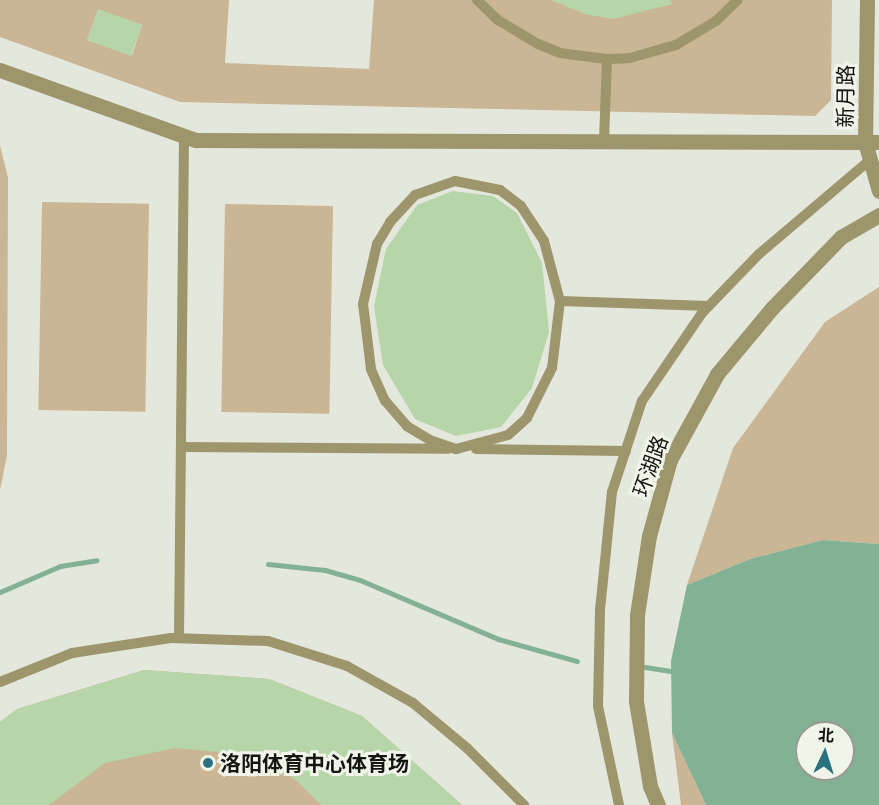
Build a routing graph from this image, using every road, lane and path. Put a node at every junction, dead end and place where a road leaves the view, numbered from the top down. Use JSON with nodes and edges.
{"nodes":[{"id":1,"x":477,"y":0,"type":"edge"},
{"id":2,"x":738,"y":0,"type":"edge"},
{"id":3,"x":867,"y":0,"type":"edge"},
{"id":4,"x":607,"y":59,"type":"junction"},
{"id":5,"x":0,"y":70,"type":"edge"},
{"id":6,"x":184,"y":136,"type":"junction"},
{"id":7,"x":604,"y":141,"type":"junction"},
{"id":8,"x":872,"y":142,"type":"edge"},
{"id":9,"x":870,"y":160,"type":"junction"},
{"id":10,"x":879,"y":191,"type":"edge"},
{"id":11,"x":879,"y":215,"type":"edge"},
{"id":12,"x":560,"y":301,"type":"junction"},
{"id":13,"x":709,"y":306,"type":"junction"},
{"id":14,"x":181,"y":447,"type":"junction"},
{"id":15,"x":456,"y":449,"type":"junction"},
{"id":16,"x":626,"y":451,"type":"junction"},
{"id":17,"x":179,"y":638,"type":"junction"},
{"id":18,"x":0,"y":682,"type":"edge"},
{"id":19,"x":524,"y":805,"type":"edge"},
{"id":20,"x":619,"y":805,"type":"edge"},
{"id":21,"x":658,"y":805,"type":"edge"}],
"edges":[{"from":1,"to":4,"type":"lane"},
{"from":2,"to":4,"type":"lane"},
{"from":3,"to":8,"type":"street","name":"新月路"},
{"from":4,"to":7,"type":"lane"},
{"from":5,"to":6,"type":"street"},
{"from":6,"to":7,"type":"street"},
{"from":6,"to":14,"type":"lane"},
{"from":7,"to":8,"type":"street"},
{"from":8,"to":9,"type":"street","name":"新月路"},
{"from":9,"to":10,"type":"street","name":"新月路"},
{"from":9,"to":13,"type":"lane"},
{"from":11,"to":21,"type":"street","name":"环湖路"},
{"from":12,"to":13,"type":"lane"},
{"from":12,"to":15,"type":"lane"},
{"from":12,"to":15,"type":"lane"},
{"from":13,"to":16,"type":"lane"},
{"from":14,"to":15,"type":"lane"},
{"from":14,"to":17,"type":"lane"},
{"from":15,"to":16,"type":"lane"},
{"from":16,"to":20,"type":"lane"},
{"from":17,"to":18,"type":"lane"},
{"from":17,"to":19,"type":"lane"}]}
